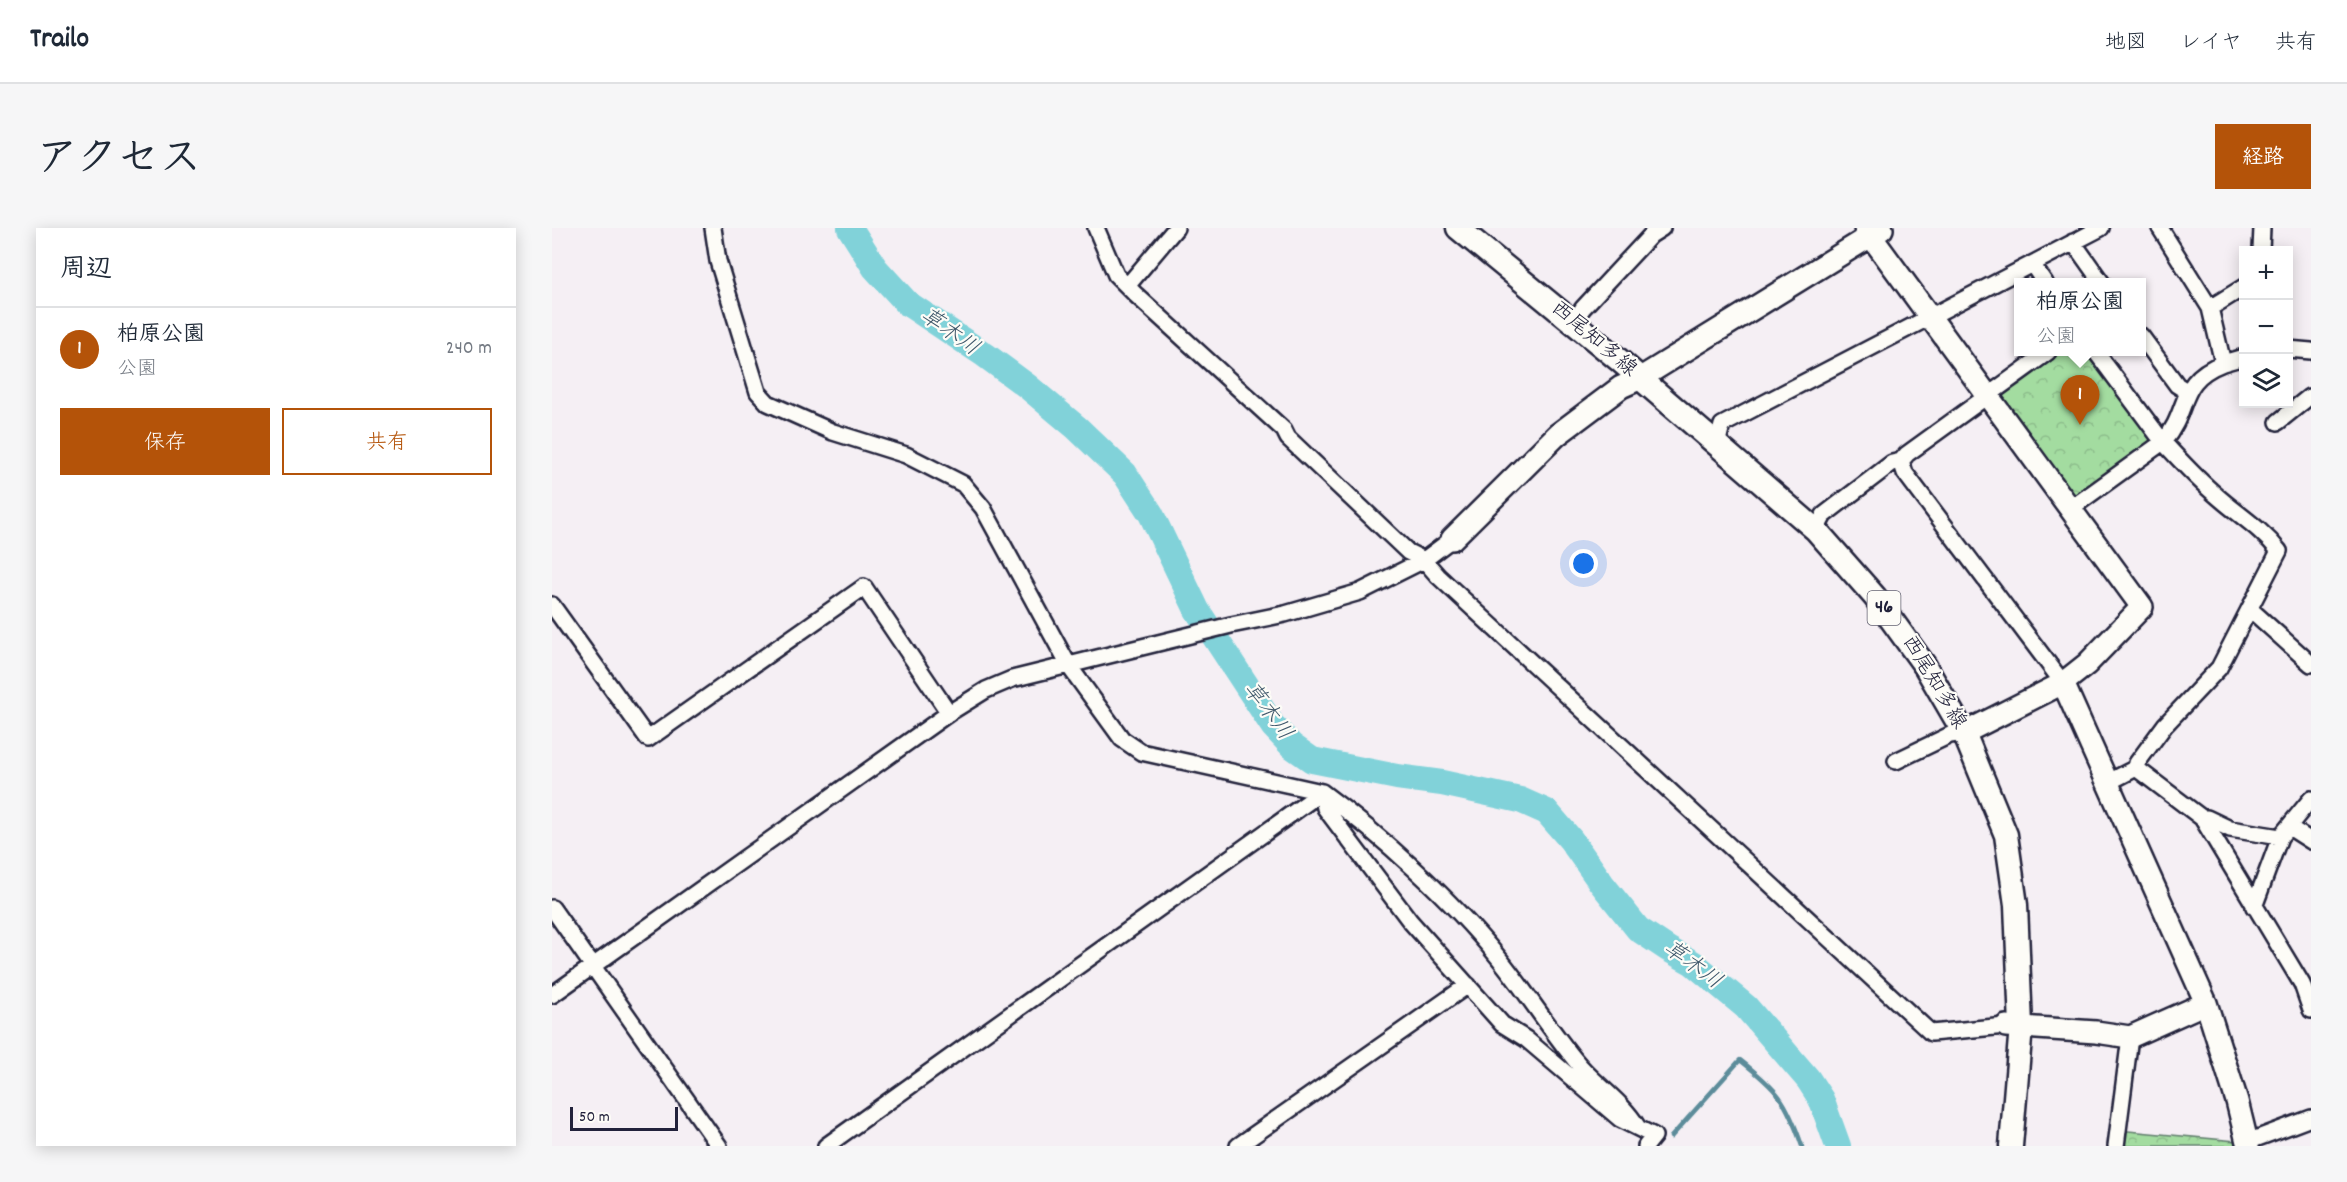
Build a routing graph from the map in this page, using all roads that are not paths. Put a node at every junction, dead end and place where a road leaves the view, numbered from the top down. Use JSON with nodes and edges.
{"nodes":[{"id":1,"x":714,"y":228,"type":"edge"},
{"id":2,"x":1096,"y":228,"type":"edge"},
{"id":3,"x":1176,"y":228,"type":"edge"},
{"id":4,"x":1458,"y":228,"type":"edge"},
{"id":5,"x":2101,"y":228,"type":"edge"},
{"id":6,"x":2160,"y":228,"type":"edge"},
{"id":7,"x":2262,"y":228,"type":"edge"},
{"id":8,"x":1652,"y":230,"type":"edge"},
{"id":9,"x":1873,"y":230,"type":"edge"},
{"id":10,"x":2073,"y":242,"type":"junction"},
{"id":11,"x":2261,"y":246,"type":"edge"},
{"id":12,"x":2032,"y":264,"type":"junction"},
{"id":13,"x":2042,"y":278,"type":"edge"},
{"id":14,"x":2099,"y":278,"type":"edge"},
{"id":15,"x":1128,"y":285,"type":"junction"},
{"id":16,"x":2239,"y":290,"type":"edge"},
{"id":17,"x":2210,"y":308,"type":"junction"},
{"id":18,"x":1931,"y":316,"type":"junction"},
{"id":19,"x":1574,"y":322,"type":"junction"},
{"id":20,"x":2146,"y":342,"type":"edge"},
{"id":21,"x":2293,"y":349,"type":"edge"},
{"id":22,"x":2311,"y":351,"type":"edge"},
{"id":23,"x":2041,"y":356,"type":"edge"},
{"id":24,"x":2100,"y":356,"type":"edge"},
{"id":25,"x":2239,"y":358,"type":"edge"},
{"id":26,"x":2223,"y":363,"type":"junction"},
{"id":27,"x":1640,"y":380,"type":"junction"},
{"id":28,"x":2188,"y":392,"type":"junction"},
{"id":29,"x":1987,"y":396,"type":"junction"},
{"id":30,"x":2309,"y":397,"type":"dead end"},
{"id":31,"x":2293,"y":405,"type":"edge"},
{"id":32,"x":2289,"y":408,"type":"edge"},
{"id":33,"x":2278,"y":422,"type":"dead end"},
{"id":34,"x":2163,"y":442,"type":"junction"},
{"id":35,"x":1717,"y":445,"type":"junction"},
{"id":36,"x":1901,"y":461,"type":"junction"},
{"id":37,"x":2070,"y":509,"type":"junction"},
{"id":38,"x":1816,"y":530,"type":"junction"},
{"id":39,"x":1452,"y":539,"type":"joint"},
{"id":40,"x":1424,"y":560,"type":"junction"},
{"id":41,"x":552,"y":605,"type":"edge"},
{"id":42,"x":2250,"y":609,"type":"junction"},
{"id":43,"x":2311,"y":664,"type":"edge"},
{"id":44,"x":1069,"y":666,"type":"junction"},
{"id":45,"x":2063,"y":683,"type":"junction"},
{"id":46,"x":949,"y":713,"type":"junction"},
{"id":47,"x":1964,"y":733,"type":"junction"},
{"id":48,"x":1896,"y":761,"type":"dead end"},
{"id":49,"x":2136,"y":768,"type":"junction"},
{"id":50,"x":2107,"y":783,"type":"junction"},
{"id":51,"x":1322,"y":792,"type":"junction"},
{"id":52,"x":2311,"y":799,"type":"edge"},
{"id":53,"x":2202,"y":818,"type":"junction"},
{"id":54,"x":2285,"y":832,"type":"junction"},
{"id":55,"x":2311,"y":841,"type":"edge"},
{"id":56,"x":2254,"y":907,"type":"junction"},
{"id":57,"x":552,"y":908,"type":"edge"},
{"id":58,"x":593,"y":966,"type":"junction"},
{"id":59,"x":1468,"y":985,"type":"junction"},
{"id":60,"x":552,"y":995,"type":"edge"},
{"id":61,"x":2206,"y":1003,"type":"junction"},
{"id":62,"x":2311,"y":1010,"type":"edge"},
{"id":63,"x":2014,"y":1026,"type":"junction"},
{"id":64,"x":2130,"y":1037,"type":"junction"},
{"id":65,"x":2311,"y":1118,"type":"edge"},
{"id":66,"x":1637,"y":1126,"type":"junction"},
{"id":67,"x":2248,"y":1144,"type":"edge"},
{"id":68,"x":719,"y":1146,"type":"edge"},
{"id":69,"x":826,"y":1146,"type":"edge"},
{"id":70,"x":1238,"y":1146,"type":"edge"},
{"id":71,"x":1646,"y":1146,"type":"edge"},
{"id":72,"x":2012,"y":1146,"type":"edge"},
{"id":73,"x":2116,"y":1146,"type":"edge"}],
"edges":[{"from":1,"to":44,"type":"street"},
{"from":2,"to":15,"type":"street"},
{"from":3,"to":15,"type":"street"},
{"from":4,"to":19,"type":"main road","name":"西尾知多線","number":"46"},
{"from":5,"to":10,"type":"street"},
{"from":6,"to":17,"type":"street"},
{"from":7,"to":11,"type":"street"},
{"from":8,"to":19,"type":"street"},
{"from":9,"to":18,"type":"street"},
{"from":9,"to":27,"type":"street"},
{"from":10,"to":12,"type":"street"},
{"from":10,"to":14,"type":"street"},
{"from":12,"to":13,"type":"street"},
{"from":12,"to":18,"type":"street"},
{"from":15,"to":40,"type":"street"},
{"from":16,"to":17,"type":"street"},
{"from":17,"to":26,"type":"street"},
{"from":18,"to":29,"type":"street"},
{"from":18,"to":35,"type":"street"},
{"from":19,"to":27,"type":"main road","name":"西尾知多線","number":"46"},
{"from":20,"to":28,"type":"street"},
{"from":21,"to":22,"type":"street"},
{"from":23,"to":29,"type":"street"},
{"from":24,"to":34,"type":"street"},
{"from":25,"to":26,"type":"street"},
{"from":26,"to":28,"type":"street"},
{"from":27,"to":35,"type":"main road","name":"西尾知多線","number":"46"},
{"from":27,"to":39,"type":"street"},
{"from":28,"to":34,"type":"street"},
{"from":29,"to":36,"type":"street"},
{"from":29,"to":37,"type":"street"},
{"from":30,"to":31,"type":"street"},
{"from":32,"to":33,"type":"street"},
{"from":34,"to":37,"type":"street"},
{"from":34,"to":42,"type":"street"},
{"from":35,"to":38,"type":"main road","name":"西尾知多線","number":"46"},
{"from":36,"to":38,"type":"street"},
{"from":36,"to":45,"type":"street"},
{"from":37,"to":45,"type":"street"},
{"from":38,"to":47,"type":"main road","name":"西尾知多線","number":"46"},
{"from":39,"to":40,"type":"street"},
{"from":40,"to":44,"type":"street"},
{"from":40,"to":63,"type":"street"},
{"from":41,"to":46,"type":"street"},
{"from":42,"to":43,"type":"street"},
{"from":42,"to":49,"type":"street"},
{"from":44,"to":46,"type":"street"},
{"from":44,"to":51,"type":"street"},
{"from":45,"to":47,"type":"street"},
{"from":45,"to":50,"type":"street"},
{"from":46,"to":58,"type":"street"},
{"from":47,"to":48,"type":"street"},
{"from":47,"to":63,"type":"main road","name":"西尾知多線","number":"46"},
{"from":49,"to":50,"type":"street"},
{"from":49,"to":53,"type":"street"},
{"from":50,"to":61,"type":"street"},
{"from":51,"to":59,"type":"street"},
{"from":51,"to":66,"type":"street"},
{"from":51,"to":69,"type":"street"},
{"from":52,"to":54,"type":"street"},
{"from":53,"to":54,"type":"street"},
{"from":53,"to":56,"type":"street"},
{"from":54,"to":55,"type":"street"},
{"from":54,"to":56,"type":"street"},
{"from":56,"to":62,"type":"street"},
{"from":57,"to":58,"type":"street"},
{"from":58,"to":60,"type":"street"},
{"from":58,"to":68,"type":"street"},
{"from":59,"to":66,"type":"street"},
{"from":59,"to":70,"type":"street"},
{"from":61,"to":64,"type":"street"},
{"from":61,"to":67,"type":"street"},
{"from":63,"to":64,"type":"street"},
{"from":63,"to":72,"type":"main road","name":"西尾知多線","number":"46"},
{"from":64,"to":73,"type":"street"},
{"from":65,"to":67,"type":"street"},
{"from":66,"to":71,"type":"street"}]}
